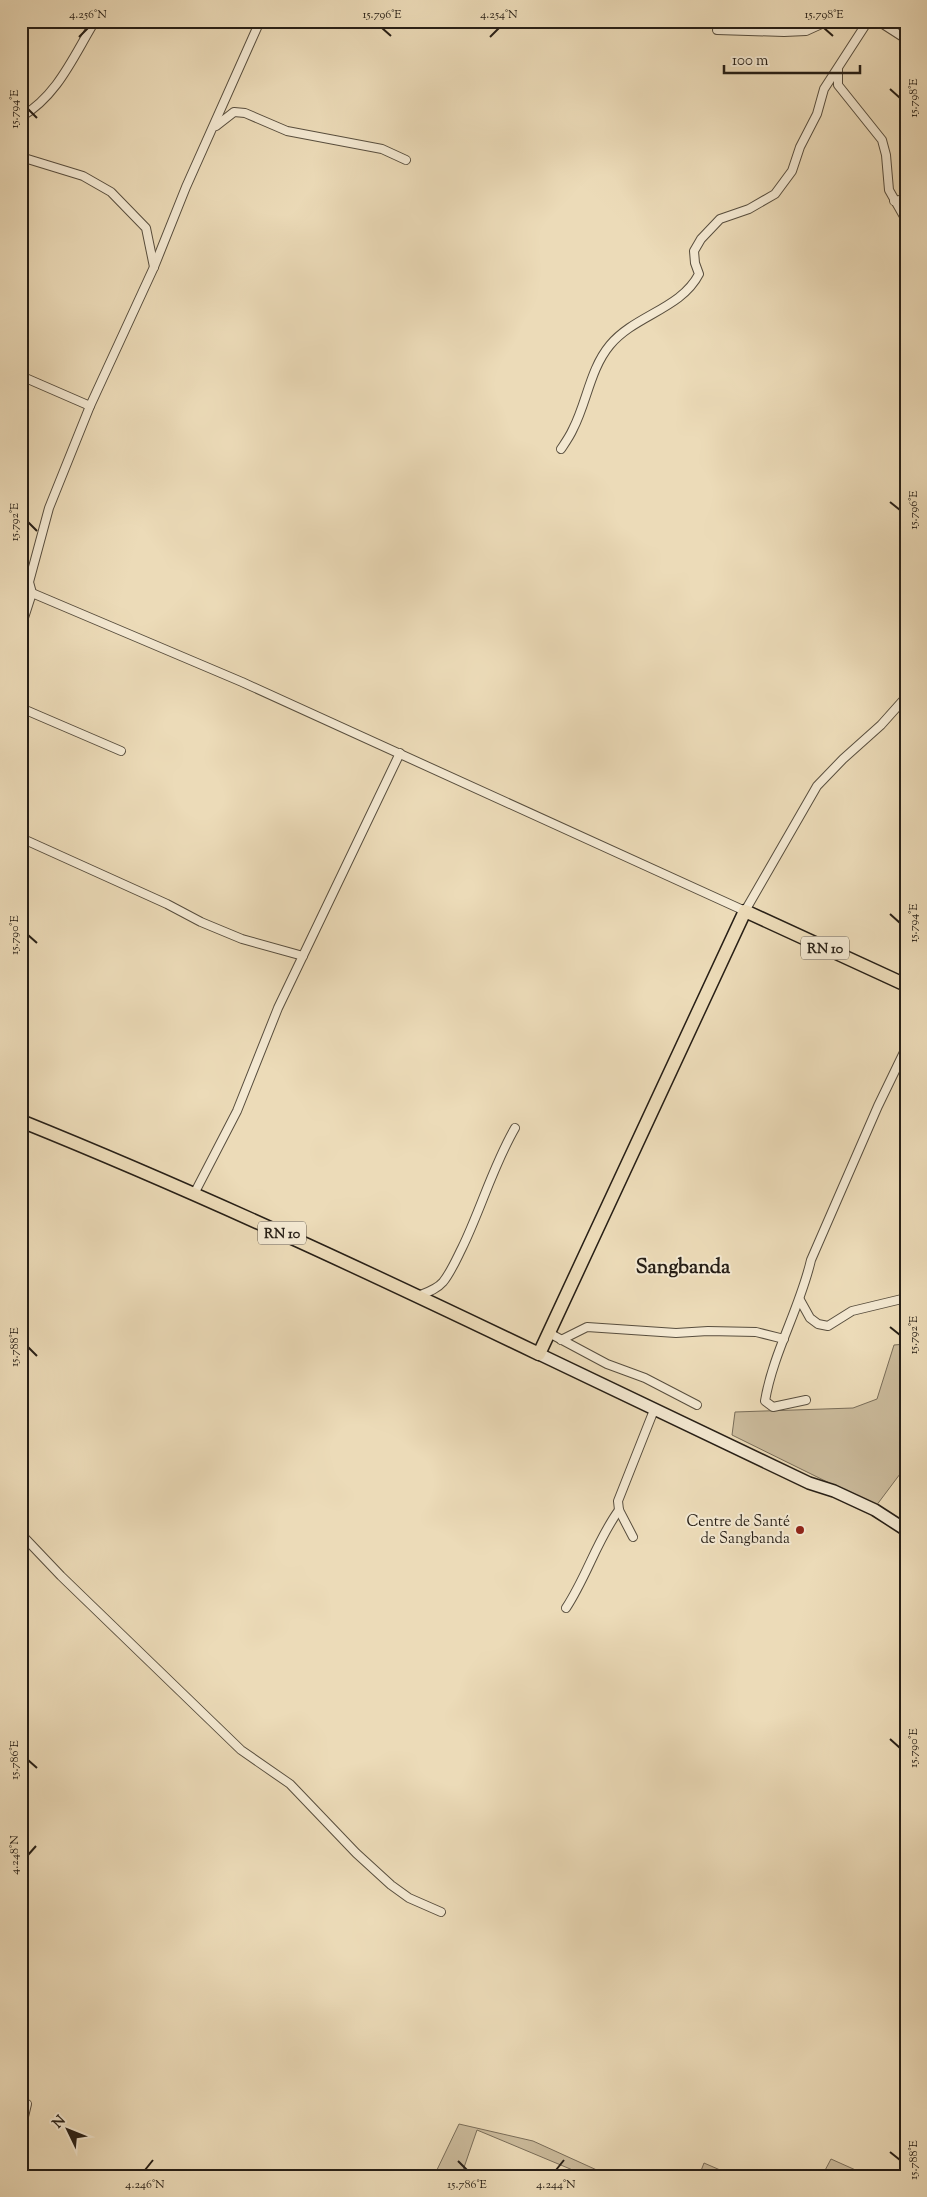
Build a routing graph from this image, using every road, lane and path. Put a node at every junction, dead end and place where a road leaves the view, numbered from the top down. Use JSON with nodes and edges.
{"nodes":[{"id":1,"x":94,"y":21,"type":"edge"},
{"id":2,"x":260,"y":21,"type":"edge"},
{"id":3,"x":828,"y":21,"type":"edge"},
{"id":4,"x":868,"y":21,"type":"edge"},
{"id":5,"x":878,"y":21,"type":"edge"},
{"id":6,"x":717,"y":30,"type":"dead end"},
{"id":7,"x":906,"y":39,"type":"edge"},
{"id":8,"x":838,"y":68,"type":"junction"},
{"id":9,"x":21,"y":118,"type":"edge"},
{"id":10,"x":215,"y":126,"type":"junction"},
{"id":11,"x":21,"y":157,"type":"edge"},
{"id":12,"x":406,"y":160,"type":"dead end"},
{"id":13,"x":906,"y":199,"type":"edge"},
{"id":14,"x":894,"y":202,"type":"junction"},
{"id":15,"x":906,"y":220,"type":"edge"},
{"id":16,"x":154,"y":267,"type":"junction"},
{"id":17,"x":21,"y":376,"type":"edge"},
{"id":18,"x":90,"y":406,"type":"junction"},
{"id":19,"x":561,"y":449,"type":"dead end"},
{"id":20,"x":21,"y":578,"type":"edge"},
{"id":21,"x":29,"y":582,"type":"junction"},
{"id":22,"x":32,"y":593,"type":"junction"},
{"id":23,"x":21,"y":627,"type":"edge"},
{"id":24,"x":906,"y":697,"type":"edge"},
{"id":25,"x":21,"y":708,"type":"edge"},
{"id":26,"x":121,"y":751,"type":"dead end"},
{"id":27,"x":400,"y":753,"type":"junction"},
{"id":28,"x":21,"y":838,"type":"edge"},
{"id":29,"x":745,"y":911,"type":"junction"},
{"id":30,"x":303,"y":956,"type":"junction"},
{"id":31,"x":906,"y":986,"type":"edge"},
{"id":32,"x":906,"y":1048,"type":"edge"},
{"id":33,"x":21,"y":1121,"type":"edge"},
{"id":34,"x":515,"y":1128,"type":"dead end"},
{"id":35,"x":194,"y":1194,"type":"junction"},
{"id":36,"x":420,"y":1296,"type":"junction"},
{"id":37,"x":906,"y":1298,"type":"edge"},
{"id":38,"x":800,"y":1300,"type":"junction"},
{"id":39,"x":549,"y":1333,"type":"junction"},
{"id":40,"x":784,"y":1339,"type":"junction"},
{"id":41,"x":561,"y":1340,"type":"junction"},
{"id":42,"x":539,"y":1354,"type":"junction"},
{"id":43,"x":806,"y":1400,"type":"dead end"},
{"id":44,"x":697,"y":1406,"type":"dead end"},
{"id":45,"x":654,"y":1410,"type":"junction"},
{"id":46,"x":618,"y":1510,"type":"junction"},
{"id":47,"x":906,"y":1530,"type":"edge"},
{"id":48,"x":21,"y":1534,"type":"edge"},
{"id":49,"x":633,"y":1537,"type":"dead end"},
{"id":50,"x":566,"y":1608,"type":"dead end"},
{"id":51,"x":441,"y":1912,"type":"dead end"},
{"id":52,"x":27,"y":2104,"type":"dead end"},
{"id":53,"x":21,"y":2129,"type":"edge"}],
"edges":[{"from":1,"to":9,"type":"street"},
{"from":2,"to":10,"type":"street"},
{"from":3,"to":6,"type":"street"},
{"from":4,"to":8,"type":"street"},
{"from":5,"to":7,"type":"street"},
{"from":8,"to":14,"type":"street"},
{"from":8,"to":19,"type":"street"},
{"from":10,"to":12,"type":"street"},
{"from":10,"to":16,"type":"street"},
{"from":11,"to":16,"type":"street"},
{"from":13,"to":14,"type":"street"},
{"from":14,"to":15,"type":"street"},
{"from":16,"to":18,"type":"street"},
{"from":17,"to":18,"type":"street"},
{"from":18,"to":21,"type":"street"},
{"from":20,"to":21,"type":"street"},
{"from":21,"to":22,"type":"street"},
{"from":22,"to":23,"type":"street"},
{"from":22,"to":27,"type":"street"},
{"from":24,"to":29,"type":"street"},
{"from":25,"to":26,"type":"street"},
{"from":27,"to":29,"type":"street"},
{"from":27,"to":30,"type":"street"},
{"from":28,"to":30,"type":"street"},
{"from":29,"to":31,"type":"main road","number":"RN 10"},
{"from":29,"to":39,"type":"main road"},
{"from":30,"to":35,"type":"street"},
{"from":32,"to":38,"type":"street"},
{"from":33,"to":35,"type":"main road","number":"RN 10"},
{"from":34,"to":36,"type":"street"},
{"from":35,"to":36,"type":"main road","number":"RN 10"},
{"from":36,"to":42,"type":"main road","number":"RN 10"},
{"from":37,"to":38,"type":"street"},
{"from":38,"to":40,"type":"street"},
{"from":39,"to":41,"type":"street"},
{"from":39,"to":42,"type":"main road"},
{"from":40,"to":41,"type":"street"},
{"from":40,"to":43,"type":"street"},
{"from":41,"to":44,"type":"street"},
{"from":42,"to":45,"type":"street"},
{"from":45,"to":46,"type":"street"},
{"from":45,"to":47,"type":"street"},
{"from":46,"to":49,"type":"street"},
{"from":46,"to":50,"type":"street"},
{"from":48,"to":51,"type":"street"},
{"from":52,"to":53,"type":"street"}]}
